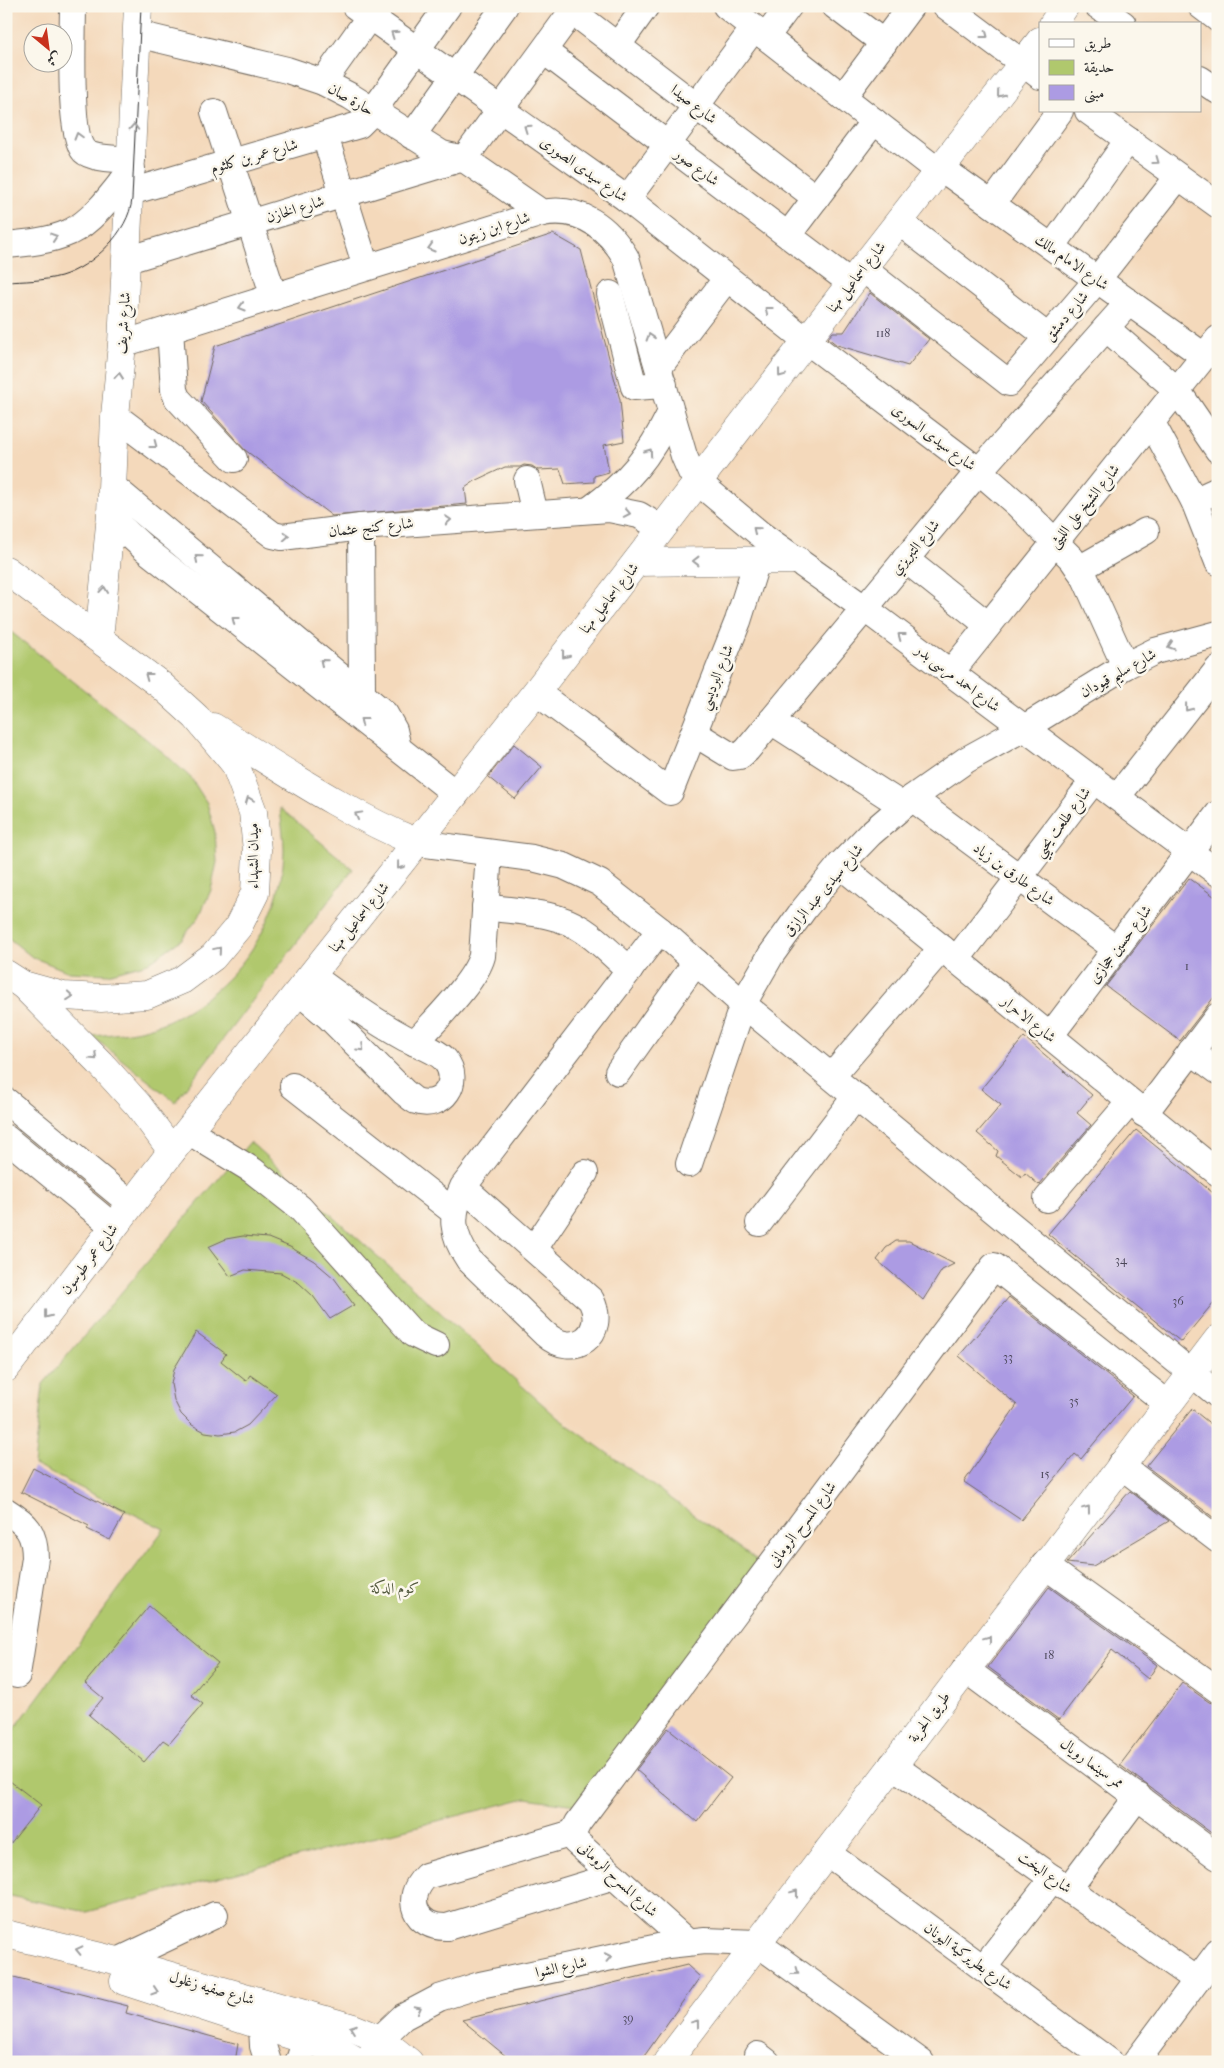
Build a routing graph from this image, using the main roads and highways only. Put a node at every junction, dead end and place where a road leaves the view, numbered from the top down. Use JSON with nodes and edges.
{"nodes":[{"id":1,"x":138,"y":6,"type":"edge"},
{"id":2,"x":1066,"y":6,"type":"edge"},
{"id":3,"x":1054,"y":22,"type":"edge"},
{"id":4,"x":1039,"y":45,"type":"edge"},
{"id":5,"x":1032,"y":70,"type":"edge"},
{"id":6,"x":797,"y":560,"type":"road end"},
{"id":7,"x":637,"y":562,"type":"junction"},
{"id":8,"x":6,"y":570,"type":"edge"},
{"id":9,"x":99,"y":639,"type":"junction"},
{"id":10,"x":196,"y":717,"type":"junction"},
{"id":11,"x":418,"y":843,"type":"junction"},
{"id":12,"x":14,"y":980,"type":"edge"},
{"id":13,"x":180,"y":1141,"type":"junction"},
{"id":14,"x":1218,"y":1339,"type":"edge"},
{"id":15,"x":6,"y":1368,"type":"edge"},
{"id":16,"x":6,"y":1934,"type":"edge"},
{"id":17,"x":6,"y":1953,"type":"edge"},
{"id":18,"x":119,"y":1970,"type":"junction"},
{"id":19,"x":301,"y":2038,"type":"edge"},
{"id":20,"x":373,"y":2050,"type":"edge"},
{"id":21,"x":359,"y":2062,"type":"edge"},
{"id":22,"x":409,"y":2062,"type":"edge"},
{"id":23,"x":667,"y":2062,"type":"edge"}],
"edges":[{"from":9,"to":1,"type":"main road","name":"شارع شريف","one_way":true},
{"from":2,"to":3,"type":"main road"},
{"from":4,"to":5,"type":"main road","name":"شارع اسماعيل مهنا"},
{"from":5,"to":7,"type":"main road","name":"شارع اسماعيل مهنا","one_way":true},
{"from":6,"to":7,"type":"main road","one_way":true},
{"from":7,"to":11,"type":"main road","name":"شارع اسماعيل مهنا","one_way":true},
{"from":8,"to":9,"type":"main road","name":"ميدان الشهداء"},
{"from":10,"to":9,"type":"main road","name":"ميدان الشهداء","one_way":true},
{"from":11,"to":10,"type":"main road","one_way":true},
{"from":12,"to":10,"type":"main road","name":"ميدان الشهداء","one_way":true},
{"from":11,"to":13,"type":"main road","name":"شارع اسماعيل مهنا","one_way":true},
{"from":12,"to":13,"type":"main road","one_way":true},
{"from":13,"to":15,"type":"main road","name":"شارع عمر طوسون","one_way":true},
{"from":23,"to":14,"type":"main road","name":"طريق الحرية","one_way":true},
{"from":18,"to":16,"type":"main road","name":"شارع صفيه زغلول","one_way":true},
{"from":17,"to":18,"type":"main road","name":"شارع صفيه زغلول"},
{"from":18,"to":19,"type":"main road","name":"شارع صفيه زغلول"},
{"from":18,"to":19,"type":"main road","name":"شارع صفيه زغلول","one_way":true},
{"from":20,"to":19,"type":"main road","name":"شارع صفيه زغلول","one_way":true},
{"from":19,"to":21,"type":"main road","name":"شارع صفيه زغلول"},
{"from":20,"to":22,"type":"main road","name":"شارع صفيه زغلول"}]}
